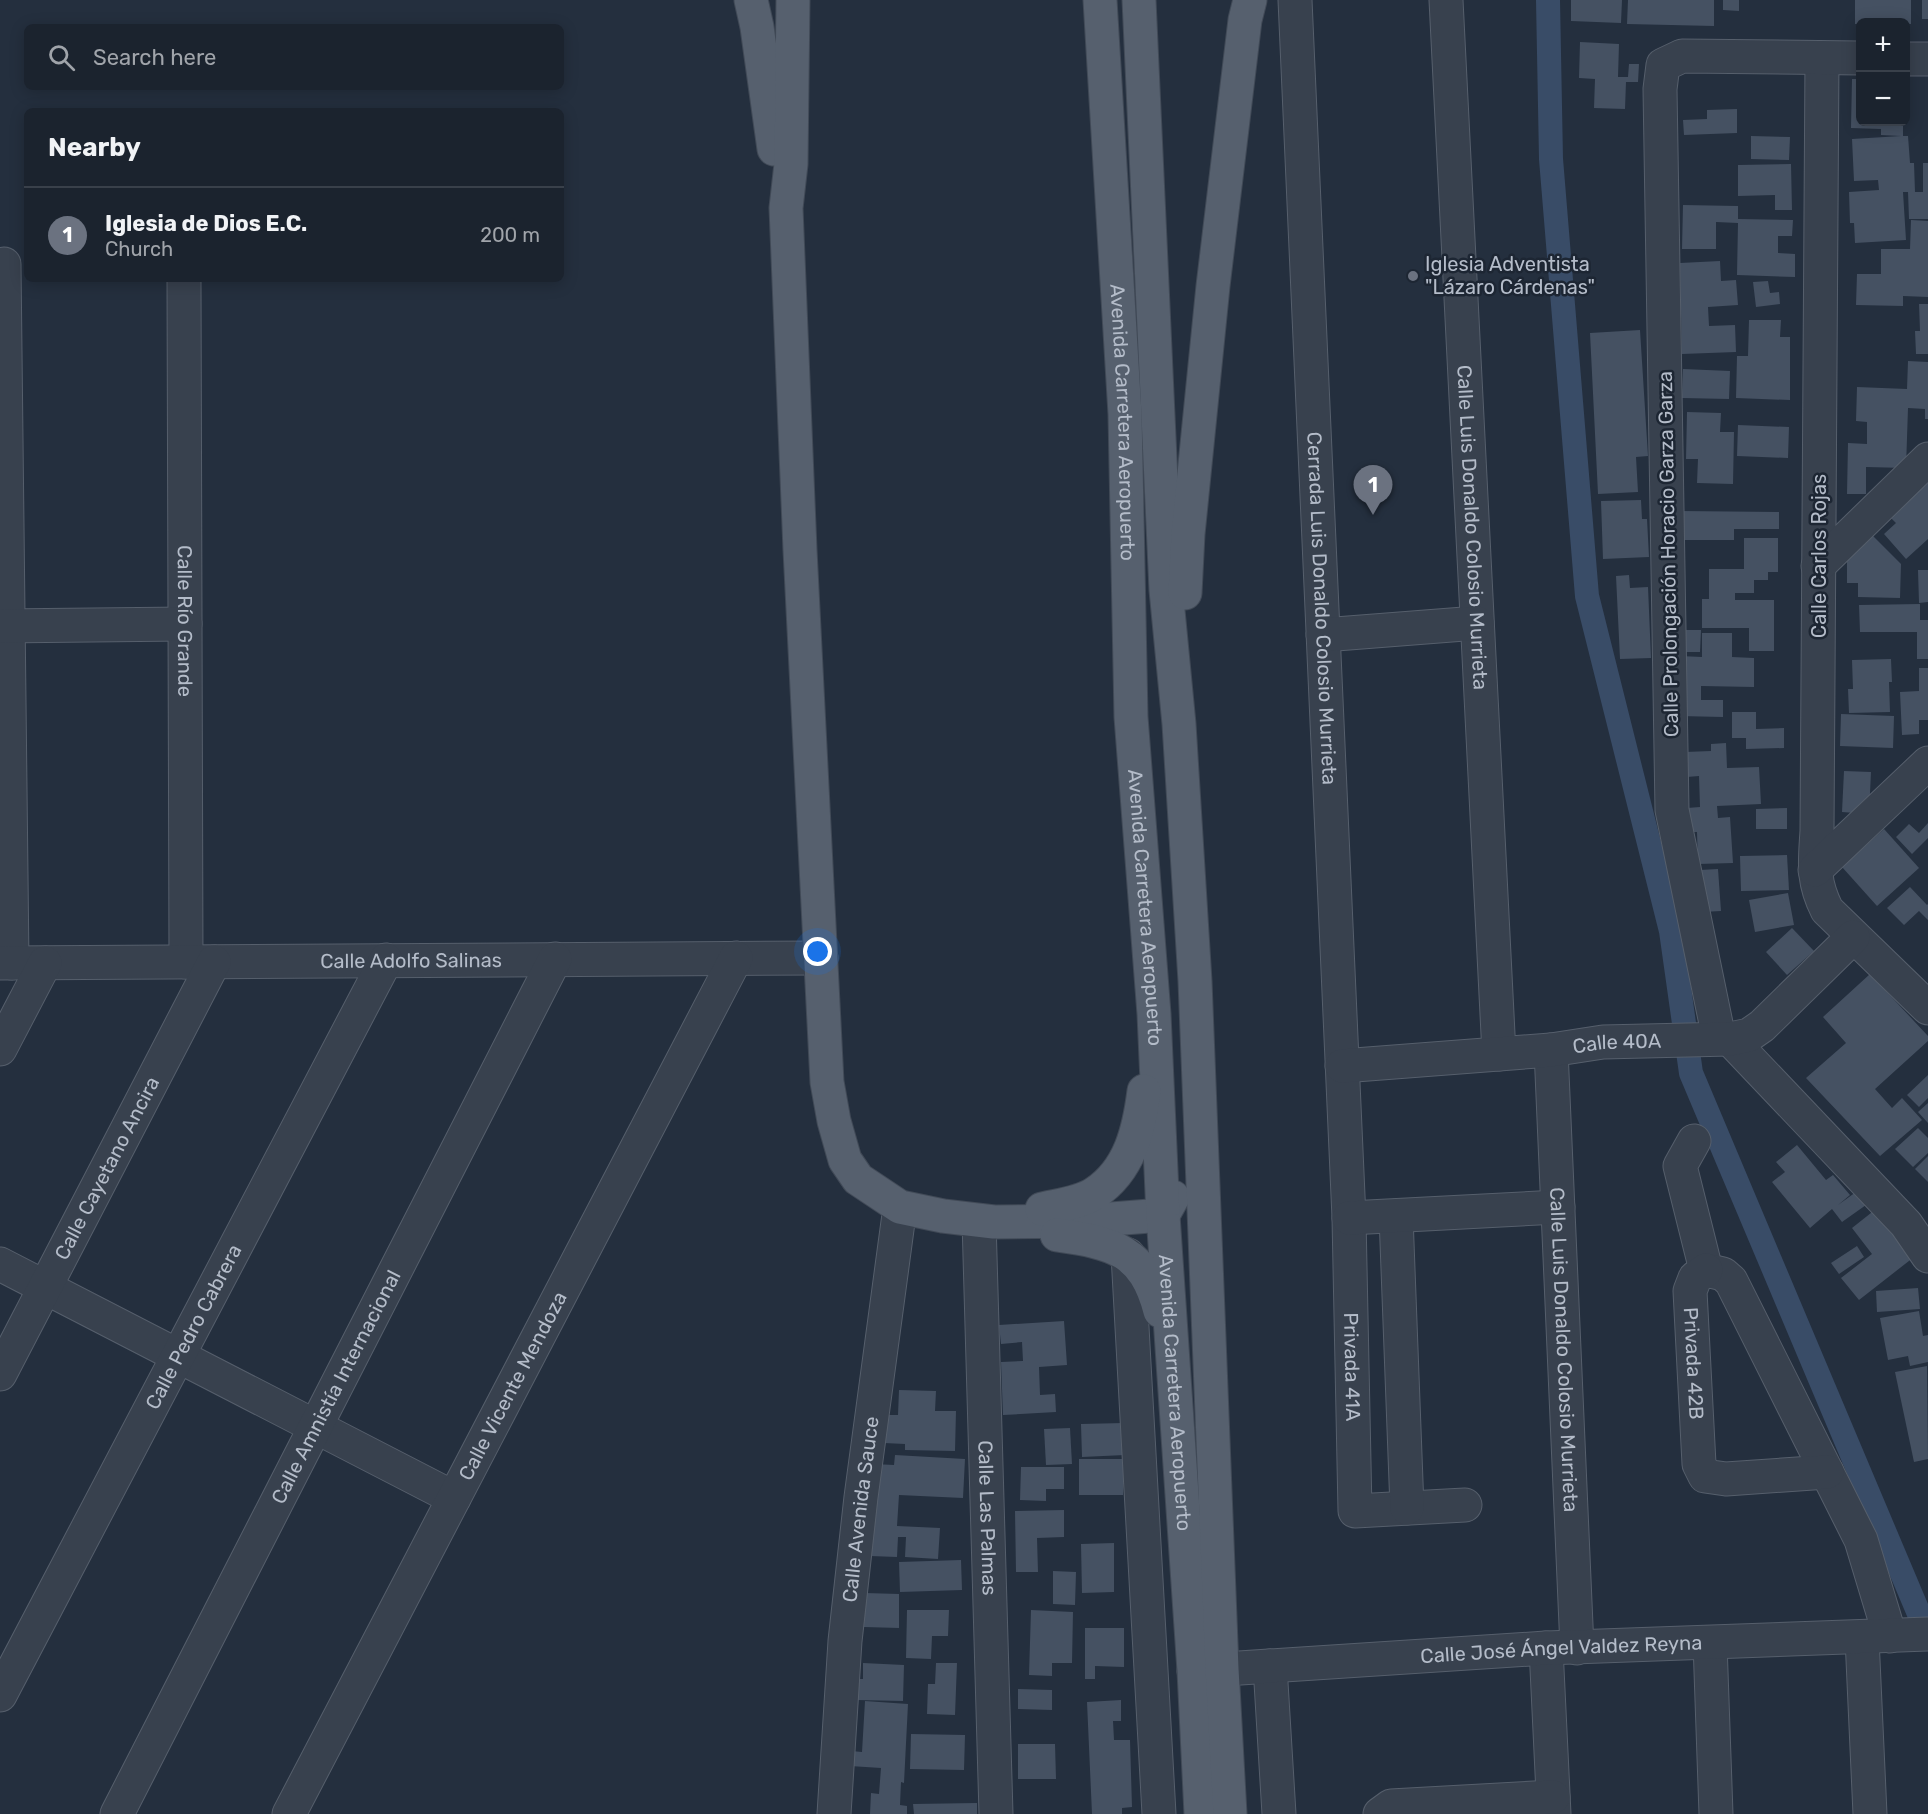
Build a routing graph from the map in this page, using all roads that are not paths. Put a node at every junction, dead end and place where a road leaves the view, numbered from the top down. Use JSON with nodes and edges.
{"nodes":[{"id":1,"x":793,"y":0,"type":"edge"},
{"id":2,"x":1101,"y":0,"type":"edge"},
{"id":3,"x":1139,"y":0,"type":"edge"},
{"id":4,"x":1250,"y":0,"type":"edge"},
{"id":5,"x":1295,"y":0,"type":"edge"},
{"id":6,"x":1446,"y":0,"type":"edge"},
{"id":7,"x":758,"y":1,"type":"edge"},
{"id":8,"x":792,"y":53,"type":"junction"},
{"id":9,"x":1822,"y":58,"type":"junction"},
{"id":10,"x":1856,"y":58,"type":"edge"},
{"id":11,"x":1910,"y":59,"type":"edge"},
{"id":12,"x":1928,"y":59,"type":"edge"},
{"id":13,"x":786,"y":208,"type":"junction"},
{"id":14,"x":10,"y":264,"type":"edge"},
{"id":15,"x":184,"y":282,"type":"edge"},
{"id":16,"x":1928,"y":459,"type":"edge"},
{"id":17,"x":1818,"y":566,"type":"junction"},
{"id":18,"x":1477,"y":623,"type":"junction"},
{"id":19,"x":185,"y":624,"type":"junction"},
{"id":20,"x":4,"y":626,"type":"edge"},
{"id":21,"x":1323,"y":635,"type":"junction"},
{"id":22,"x":1179,"y":724,"type":"junction"},
{"id":23,"x":1928,"y":763,"type":"edge"},
{"id":24,"x":1815,"y":870,"type":"junction"},
{"id":25,"x":1853,"y":937,"type":"junction"},
{"id":26,"x":736,"y":958,"type":"junction"},
{"id":27,"x":821,"y":958,"type":"junction"},
{"id":28,"x":555,"y":959,"type":"junction"},
{"id":29,"x":386,"y":960,"type":"junction"},
{"id":30,"x":200,"y":962,"type":"junction"},
{"id":31,"x":6,"y":963,"type":"edge"},
{"id":32,"x":45,"y":963,"type":"junction"},
{"id":33,"x":1928,"y":1008,"type":"edge"},
{"id":34,"x":1154,"y":1014,"type":"junction"},
{"id":35,"x":1717,"y":1039,"type":"junction"},
{"id":36,"x":1198,"y":1044,"type":"junction"},
{"id":37,"x":0,"y":1049,"type":"edge"},
{"id":38,"x":1551,"y":1050,"type":"junction"},
{"id":39,"x":1499,"y":1054,"type":"junction"},
{"id":40,"x":1342,"y":1066,"type":"junction"},
{"id":41,"x":1694,"y":1141,"type":"dead end"},
{"id":42,"x":900,"y":1207,"type":"junction"},
{"id":43,"x":1558,"y":1207,"type":"junction"},
{"id":44,"x":1163,"y":1215,"type":"junction"},
{"id":45,"x":1396,"y":1216,"type":"junction"},
{"id":46,"x":1349,"y":1218,"type":"junction"},
{"id":47,"x":986,"y":1221,"type":"junction"},
{"id":48,"x":1128,"y":1255,"type":"junction"},
{"id":49,"x":1928,"y":1256,"type":"edge"},
{"id":50,"x":0,"y":1264,"type":"edge"},
{"id":51,"x":1706,"y":1270,"type":"junction"},
{"id":52,"x":45,"y":1287,"type":"junction"},
{"id":53,"x":179,"y":1356,"type":"junction"},
{"id":54,"x":0,"y":1374,"type":"edge"},
{"id":55,"x":1173,"y":1377,"type":"junction"},
{"id":56,"x":317,"y":1427,"type":"junction"},
{"id":57,"x":1827,"y":1472,"type":"junction"},
{"id":58,"x":454,"y":1498,"type":"junction"},
{"id":59,"x":1465,"y":1505,"type":"dead end"},
{"id":60,"x":1407,"y":1508,"type":"junction"},
{"id":61,"x":1928,"y":1634,"type":"edge"},
{"id":62,"x":1882,"y":1637,"type":"junction"},
{"id":63,"x":1710,"y":1643,"type":"junction"},
{"id":64,"x":1562,"y":1648,"type":"junction"},
{"id":65,"x":1270,"y":1666,"type":"junction"},
{"id":66,"x":1208,"y":1670,"type":"junction"},
{"id":67,"x":0,"y":1695,"type":"edge"},
{"id":68,"x":1553,"y":1805,"type":"edge"},
{"id":69,"x":117,"y":1814,"type":"edge"},
{"id":70,"x":289,"y":1814,"type":"edge"},
{"id":71,"x":834,"y":1814,"type":"edge"},
{"id":72,"x":996,"y":1814,"type":"edge"},
{"id":73,"x":1159,"y":1814,"type":"edge"},
{"id":74,"x":1201,"y":1814,"type":"edge"},
{"id":75,"x":1230,"y":1814,"type":"edge"},
{"id":76,"x":1279,"y":1814,"type":"edge"},
{"id":77,"x":1380,"y":1814,"type":"edge"},
{"id":78,"x":1716,"y":1814,"type":"edge"},
{"id":79,"x":1870,"y":1814,"type":"edge"}],
"edges":[{"from":1,"to":8,"type":"main road"},
{"from":2,"to":34,"type":"main road","name":"Avenida Carretera Aeropuerto"},
{"from":3,"to":22,"type":"main road","name":"Avenida Carretera Aeropuerto"},
{"from":4,"to":22,"type":"main road"},
{"from":5,"to":21,"type":"street","name":"Cerrada Luis Donaldo Colosio Murrieta"},
{"from":6,"to":18,"type":"street","name":"Calle Luis Donaldo Colosio Murrieta"},
{"from":7,"to":8,"type":"main road"},
{"from":7,"to":13,"type":"main road"},
{"from":8,"to":13,"type":"main road"},
{"from":9,"to":10,"type":"street"},
{"from":9,"to":17,"type":"street","name":"Calle Carlos Rojas"},
{"from":9,"to":35,"type":"street","name":"Calle Prolongación Horacio Garza Garza"},
{"from":11,"to":12,"type":"street"},
{"from":13,"to":27,"type":"main road"},
{"from":14,"to":20,"type":"street"},
{"from":15,"to":19,"type":"street","name":"Calle Río Grande"},
{"from":16,"to":17,"type":"street"},
{"from":17,"to":24,"type":"street","name":"Calle Carlos Rojas"},
{"from":18,"to":21,"type":"street"},
{"from":18,"to":39,"type":"street","name":"Calle Luis Donaldo Colosio Murrieta"},
{"from":19,"to":20,"type":"street"},
{"from":19,"to":30,"type":"street","name":"Calle Río Grande"},
{"from":20,"to":31,"type":"street"},
{"from":21,"to":40,"type":"street","name":"Cerrada Luis Donaldo Colosio Murrieta"},
{"from":22,"to":36,"type":"main road","name":"Avenida Carretera Aeropuerto"},
{"from":23,"to":24,"type":"street"},
{"from":24,"to":25,"type":"street","name":"Calle Carlos Rojas"},
{"from":25,"to":33,"type":"street","name":"Calle Carlos Rojas"},
{"from":25,"to":35,"type":"street","name":"Calle 40A"},
{"from":26,"to":27,"type":"street","name":"Calle Adolfo Salinas"},
{"from":26,"to":28,"type":"street","name":"Calle Adolfo Salinas"},
{"from":26,"to":58,"type":"street","name":"Calle Vicente Mendoza"},
{"from":27,"to":42,"type":"main road"},
{"from":28,"to":29,"type":"street","name":"Calle Adolfo Salinas"},
{"from":28,"to":56,"type":"street","name":"Calle Amnistía Internacional"},
{"from":29,"to":30,"type":"street","name":"Calle Adolfo Salinas"},
{"from":29,"to":53,"type":"street","name":"Calle Pedro Cabrera"},
{"from":30,"to":32,"type":"street","name":"Calle Adolfo Salinas"},
{"from":30,"to":52,"type":"street","name":"Calle Cayetano Ancira"},
{"from":31,"to":32,"type":"street","name":"Calle Adolfo Salinas"},
{"from":32,"to":37,"type":"street"},
{"from":34,"to":44,"type":"main road","name":"Avenida Carretera Aeropuerto"},
{"from":34,"to":47,"type":"main road"},
{"from":35,"to":38,"type":"street","name":"Calle 40A"},
{"from":35,"to":49,"type":"street"},
{"from":36,"to":44,"type":"main road"},
{"from":36,"to":66,"type":"main road","name":"Avenida Carretera Aeropuerto"},
{"from":38,"to":39,"type":"street","name":"Calle 40A"},
{"from":38,"to":43,"type":"street","name":"Calle Luis Donaldo Colosio Murrieta"},
{"from":39,"to":40,"type":"street","name":"Calle 40A"},
{"from":40,"to":46,"type":"street","name":"Cerrada Luis Donaldo Colosio Murrieta"},
{"from":41,"to":51,"type":"street"},
{"from":42,"to":47,"type":"main road"},
{"from":42,"to":71,"type":"street","name":"Calle Avenida Sauce"},
{"from":43,"to":45,"type":"street"},
{"from":43,"to":64,"type":"street","name":"Calle Luis Donaldo Colosio Murrieta"},
{"from":44,"to":47,"type":"main road"},
{"from":44,"to":55,"type":"main road","name":"Avenida Carretera Aeropuerto"},
{"from":45,"to":46,"type":"street"},
{"from":45,"to":60,"type":"street"},
{"from":46,"to":60,"type":"street","name":"Privada 41A"},
{"from":47,"to":48,"type":"main road"},
{"from":47,"to":72,"type":"street","name":"Calle Las Palmas"},
{"from":48,"to":55,"type":"main road"},
{"from":48,"to":73,"type":"street"},
{"from":50,"to":52,"type":"street"},
{"from":51,"to":57,"type":"street"},
{"from":51,"to":57,"type":"street","name":"Privada 42B"},
{"from":52,"to":53,"type":"street"},
{"from":52,"to":54,"type":"street","name":"Calle Cayetano Ancira"},
{"from":53,"to":56,"type":"street"},
{"from":53,"to":67,"type":"street","name":"Calle Pedro Cabrera"},
{"from":55,"to":66,"type":"main road","name":"Avenida Carretera Aeropuerto"},
{"from":56,"to":58,"type":"street"},
{"from":56,"to":69,"type":"street","name":"Calle Amnistía Internacional"},
{"from":57,"to":62,"type":"street"},
{"from":58,"to":70,"type":"street","name":"Calle Vicente Mendoza"},
{"from":59,"to":60,"type":"street","name":"Privada 41A"},
{"from":61,"to":62,"type":"street","name":"Calle José Ángel Valdez Reyna"},
{"from":62,"to":63,"type":"street","name":"Calle José Ángel Valdez Reyna"},
{"from":62,"to":79,"type":"street"},
{"from":63,"to":64,"type":"street","name":"Calle José Ángel Valdez Reyna"},
{"from":63,"to":78,"type":"street"},
{"from":64,"to":65,"type":"street","name":"Calle José Ángel Valdez Reyna"},
{"from":64,"to":68,"type":"street","name":"Calle Luis Donaldo Colosio Murrieta"},
{"from":65,"to":66,"type":"street","name":"Calle José Ángel Valdez Reyna"},
{"from":65,"to":76,"type":"street"},
{"from":66,"to":74,"type":"main road","name":"Avenida Carretera Aeropuerto"},
{"from":66,"to":75,"type":"main road","name":"Avenida Carretera Aeropuerto"},
{"from":68,"to":77,"type":"street"}]}
